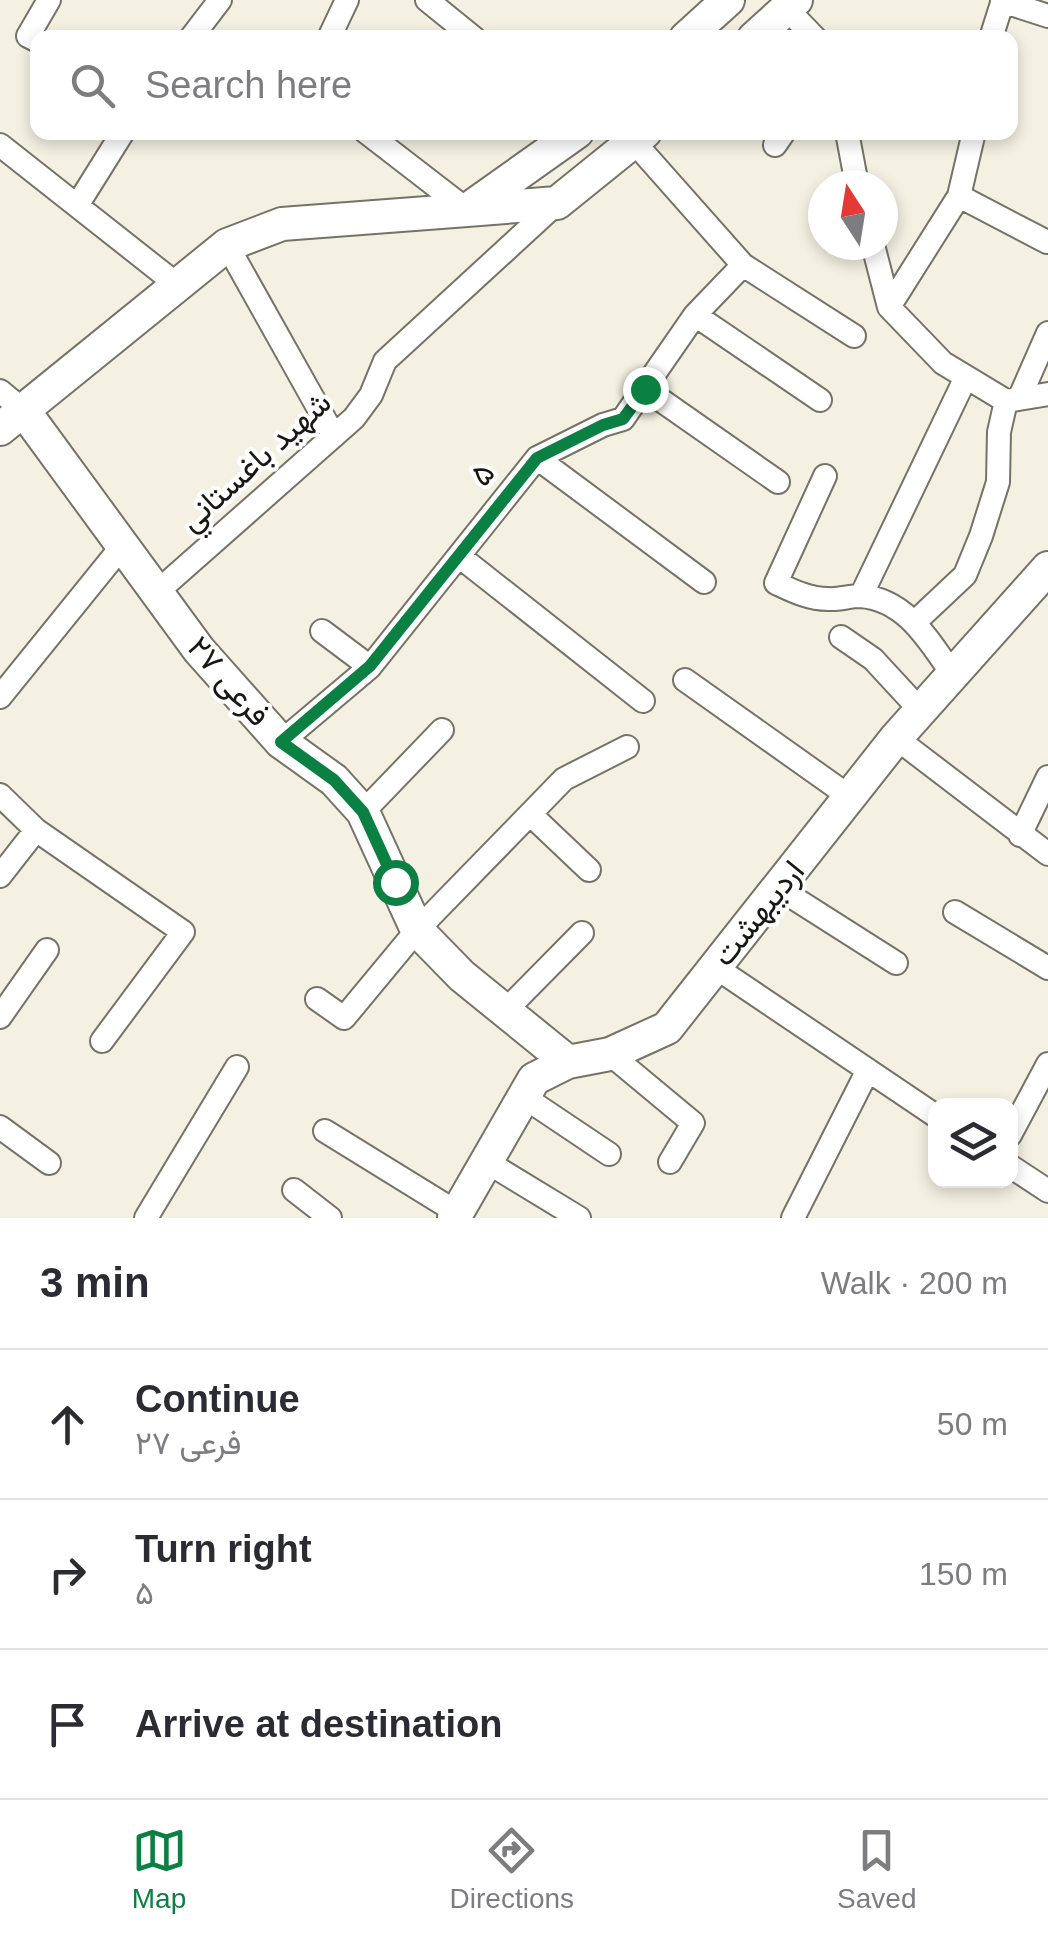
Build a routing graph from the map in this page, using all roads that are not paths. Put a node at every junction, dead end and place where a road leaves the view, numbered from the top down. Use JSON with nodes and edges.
{"nodes":[{"id":1,"x":49,"y":0,"type":"edge"},
{"id":2,"x":220,"y":0,"type":"edge"},
{"id":3,"x":347,"y":0,"type":"edge"},
{"id":4,"x":427,"y":0,"type":"edge"},
{"id":5,"x":1002,"y":0,"type":"edge"},
{"id":6,"x":792,"y":4,"type":"edge"},
{"id":7,"x":1048,"y":16,"type":"edge"},
{"id":8,"x":32,"y":30,"type":"edge"},
{"id":9,"x":197,"y":30,"type":"edge"},
{"id":10,"x":335,"y":30,"type":"edge"},
{"id":11,"x":464,"y":30,"type":"edge"},
{"id":12,"x":763,"y":30,"type":"edge"},
{"id":13,"x":810,"y":30,"type":"edge"},
{"id":14,"x":994,"y":30,"type":"edge"},
{"id":15,"x":118,"y":140,"type":"edge"},
{"id":16,"x":376,"y":140,"type":"edge"},
{"id":17,"x":566,"y":140,"type":"edge"},
{"id":18,"x":635,"y":140,"type":"edge"},
{"id":19,"x":641,"y":140,"type":"edge"},
{"id":20,"x":849,"y":140,"type":"edge"},
{"id":21,"x":972,"y":140,"type":"edge"},
{"id":22,"x":0,"y":144,"type":"edge"},
{"id":23,"x":854,"y":170,"type":"edge"},
{"id":24,"x":959,"y":196,"type":"junction"},
{"id":25,"x":557,"y":203,"type":"junction"},
{"id":26,"x":78,"y":204,"type":"junction"},
{"id":27,"x":468,"y":210,"type":"junction"},
{"id":28,"x":1047,"y":242,"type":"edge"},
{"id":29,"x":226,"y":244,"type":"junction"},
{"id":30,"x":877,"y":260,"type":"edge"},
{"id":31,"x":743,"y":266,"type":"junction"},
{"id":32,"x":176,"y":283,"type":"junction"},
{"id":33,"x":889,"y":307,"type":"junction"},
{"id":34,"x":694,"y":315,"type":"junction"},
{"id":35,"x":1048,"y":333,"type":"edge"},
{"id":36,"x":854,"y":336,"type":"dead end"},
{"id":37,"x":966,"y":377,"type":"junction"},
{"id":38,"x":645,"y":389,"type":"junction"},
{"id":39,"x":1048,"y":394,"type":"edge"},
{"id":40,"x":820,"y":400,"type":"dead end"},
{"id":41,"x":1012,"y":400,"type":"junction"},
{"id":42,"x":8,"y":410,"type":"edge"},
{"id":43,"x":334,"y":436,"type":"junction"},
{"id":44,"x":537,"y":458,"type":"junction"},
{"id":45,"x":826,"y":476,"type":"dead end"},
{"id":46,"x":778,"y":482,"type":"dead end"},
{"id":47,"x":122,"y":546,"type":"junction"},
{"id":48,"x":459,"y":556,"type":"junction"},
{"id":49,"x":1048,"y":568,"type":"edge"},
{"id":50,"x":704,"y":582,"type":"dead end"},
{"id":51,"x":157,"y":592,"type":"junction"},
{"id":52,"x":861,"y":596,"type":"junction"},
{"id":53,"x":914,"y":623,"type":"junction"},
{"id":54,"x":322,"y":631,"type":"dead end"},
{"id":55,"x":840,"y":637,"type":"dead end"},
{"id":56,"x":370,"y":666,"type":"junction"},
{"id":57,"x":953,"y":675,"type":"junction"},
{"id":58,"x":685,"y":680,"type":"dead end"},
{"id":59,"x":0,"y":697,"type":"edge"},
{"id":60,"x":643,"y":701,"type":"dead end"},
{"id":61,"x":922,"y":712,"type":"junction"},
{"id":62,"x":442,"y":730,"type":"dead end"},
{"id":63,"x":896,"y":738,"type":"junction"},
{"id":64,"x":281,"y":742,"type":"junction"},
{"id":65,"x":627,"y":747,"type":"dead end"},
{"id":66,"x":1048,"y":777,"type":"edge"},
{"id":67,"x":0,"y":795,"type":"edge"},
{"id":68,"x":850,"y":797,"type":"junction"},
{"id":69,"x":363,"y":812,"type":"junction"},
{"id":70,"x":530,"y":814,"type":"junction"},
{"id":71,"x":36,"y":830,"type":"junction"},
{"id":72,"x":1020,"y":835,"type":"junction"},
{"id":73,"x":1048,"y":854,"type":"edge"},
{"id":74,"x":589,"y":870,"type":"dead end"},
{"id":75,"x":0,"y":876,"type":"edge"},
{"id":76,"x":778,"y":888,"type":"junction"},
{"id":77,"x":956,"y":912,"type":"dead end"},
{"id":78,"x":418,"y":930,"type":"junction"},
{"id":79,"x":582,"y":933,"type":"dead end"},
{"id":80,"x":47,"y":950,"type":"dead end"},
{"id":81,"x":896,"y":963,"type":"dead end"},
{"id":82,"x":715,"y":967,"type":"junction"},
{"id":83,"x":1048,"y":968,"type":"edge"},
{"id":84,"x":317,"y":999,"type":"dead end"},
{"id":85,"x":505,"y":1011,"type":"junction"},
{"id":86,"x":0,"y":1017,"type":"edge"},
{"id":87,"x":102,"y":1042,"type":"dead end"},
{"id":88,"x":610,"y":1054,"type":"junction"},
{"id":89,"x":568,"y":1062,"type":"junction"},
{"id":90,"x":1048,"y":1064,"type":"edge"},
{"id":91,"x":237,"y":1066,"type":"dead end"},
{"id":92,"x":868,"y":1070,"type":"junction"},
{"id":93,"x":524,"y":1097,"type":"junction"},
{"id":94,"x":928,"y":1111,"type":"edge"},
{"id":95,"x":1018,"y":1120,"type":"edge"},
{"id":96,"x":0,"y":1127,"type":"edge"},
{"id":97,"x":324,"y":1131,"type":"dead end"},
{"id":98,"x":609,"y":1154,"type":"dead end"},
{"id":99,"x":487,"y":1162,"type":"junction"},
{"id":100,"x":670,"y":1162,"type":"dead end"},
{"id":101,"x":49,"y":1163,"type":"dead end"},
{"id":102,"x":1018,"y":1171,"type":"edge"},
{"id":103,"x":294,"y":1190,"type":"dead end"},
{"id":104,"x":1048,"y":1191,"type":"edge"},
{"id":105,"x":456,"y":1215,"type":"edge"},
{"id":106,"x":146,"y":1218,"type":"edge"},
{"id":107,"x":330,"y":1218,"type":"edge"},
{"id":108,"x":578,"y":1218,"type":"edge"},
{"id":109,"x":793,"y":1218,"type":"edge"}],
"edges":[{"from":1,"to":8,"type":"street"},
{"from":2,"to":9,"type":"street"},
{"from":3,"to":10,"type":"street"},
{"from":4,"to":11,"type":"street"},
{"from":5,"to":7,"type":"street"},
{"from":5,"to":14,"type":"street"},
{"from":6,"to":12,"type":"street"},
{"from":6,"to":13,"type":"street"},
{"from":15,"to":26,"type":"street"},
{"from":16,"to":27,"type":"street"},
{"from":17,"to":27,"type":"street"},
{"from":18,"to":25,"type":"street"},
{"from":19,"to":31,"type":"street"},
{"from":20,"to":23,"type":"street"},
{"from":21,"to":24,"type":"street"},
{"from":22,"to":26,"type":"street"},
{"from":24,"to":28,"type":"street"},
{"from":24,"to":33,"type":"street"},
{"from":25,"to":27,"type":"street"},
{"from":25,"to":43,"type":"street","name":"شهيد باغستاني"},
{"from":26,"to":32,"type":"street"},
{"from":27,"to":29,"type":"street"},
{"from":29,"to":32,"type":"street"},
{"from":29,"to":43,"type":"street"},
{"from":30,"to":33,"type":"street"},
{"from":31,"to":34,"type":"street","name":"۵"},
{"from":31,"to":36,"type":"street"},
{"from":32,"to":42,"type":"street"},
{"from":33,"to":37,"type":"street"},
{"from":34,"to":38,"type":"street","name":"۵"},
{"from":34,"to":40,"type":"street"},
{"from":35,"to":41,"type":"street"},
{"from":37,"to":41,"type":"street"},
{"from":37,"to":52,"type":"street"},
{"from":38,"to":44,"type":"street","name":"۵"},
{"from":38,"to":46,"type":"street"},
{"from":39,"to":41,"type":"street"},
{"from":41,"to":53,"type":"street"},
{"from":42,"to":47,"type":"street","name":"فرعی ۲۷"},
{"from":43,"to":51,"type":"street","name":"شهيد باغستاني"},
{"from":44,"to":48,"type":"street","name":"۵"},
{"from":44,"to":50,"type":"street"},
{"from":45,"to":52,"type":"street"},
{"from":47,"to":51,"type":"street","name":"فرعی ۲۷"},
{"from":47,"to":59,"type":"street"},
{"from":48,"to":56,"type":"street","name":"۵"},
{"from":48,"to":60,"type":"street"},
{"from":49,"to":57,"type":"street","name":"اردیبهشت"},
{"from":51,"to":64,"type":"street","name":"فرعی ۲۷"},
{"from":52,"to":53,"type":"street"},
{"from":53,"to":57,"type":"street"},
{"from":54,"to":56,"type":"street"},
{"from":55,"to":61,"type":"street"},
{"from":56,"to":64,"type":"street","name":"۵"},
{"from":57,"to":61,"type":"street","name":"اردیبهشت"},
{"from":58,"to":68,"type":"street"},
{"from":61,"to":63,"type":"street","name":"اردیبهشت"},
{"from":62,"to":69,"type":"street"},
{"from":63,"to":68,"type":"street","name":"اردیبهشت"},
{"from":63,"to":72,"type":"street"},
{"from":64,"to":69,"type":"street","name":"فرعی ۲۷"},
{"from":65,"to":70,"type":"street"},
{"from":66,"to":72,"type":"street"},
{"from":67,"to":71,"type":"street"},
{"from":68,"to":76,"type":"street","name":"اردیبهشت"},
{"from":69,"to":78,"type":"street","name":"فرعی ۲۷"},
{"from":70,"to":74,"type":"street"},
{"from":70,"to":78,"type":"street"},
{"from":71,"to":75,"type":"street"},
{"from":71,"to":87,"type":"street"},
{"from":72,"to":73,"type":"street"},
{"from":76,"to":81,"type":"street"},
{"from":76,"to":82,"type":"street","name":"اردیبهشت"},
{"from":77,"to":83,"type":"street"},
{"from":78,"to":84,"type":"street"},
{"from":78,"to":85,"type":"street","name":"فرعی ۲۷"},
{"from":79,"to":85,"type":"street"},
{"from":80,"to":86,"type":"street"},
{"from":82,"to":88,"type":"street","name":"اردیبهشت"},
{"from":82,"to":92,"type":"street"},
{"from":85,"to":89,"type":"street","name":"فرعی ۲۷"},
{"from":88,"to":89,"type":"street","name":"اردیبهشت"},
{"from":88,"to":100,"type":"street"},
{"from":89,"to":93,"type":"street","name":"اردیبهشت"},
{"from":90,"to":95,"type":"street"},
{"from":91,"to":106,"type":"street"},
{"from":92,"to":94,"type":"street"},
{"from":92,"to":109,"type":"street"},
{"from":93,"to":98,"type":"street"},
{"from":93,"to":99,"type":"street","name":"اردیبهشت"},
{"from":96,"to":101,"type":"street"},
{"from":97,"to":105,"type":"street"},
{"from":99,"to":105,"type":"street","name":"اردیبهشت"},
{"from":99,"to":108,"type":"street"},
{"from":102,"to":104,"type":"street"},
{"from":103,"to":107,"type":"street"}]}
